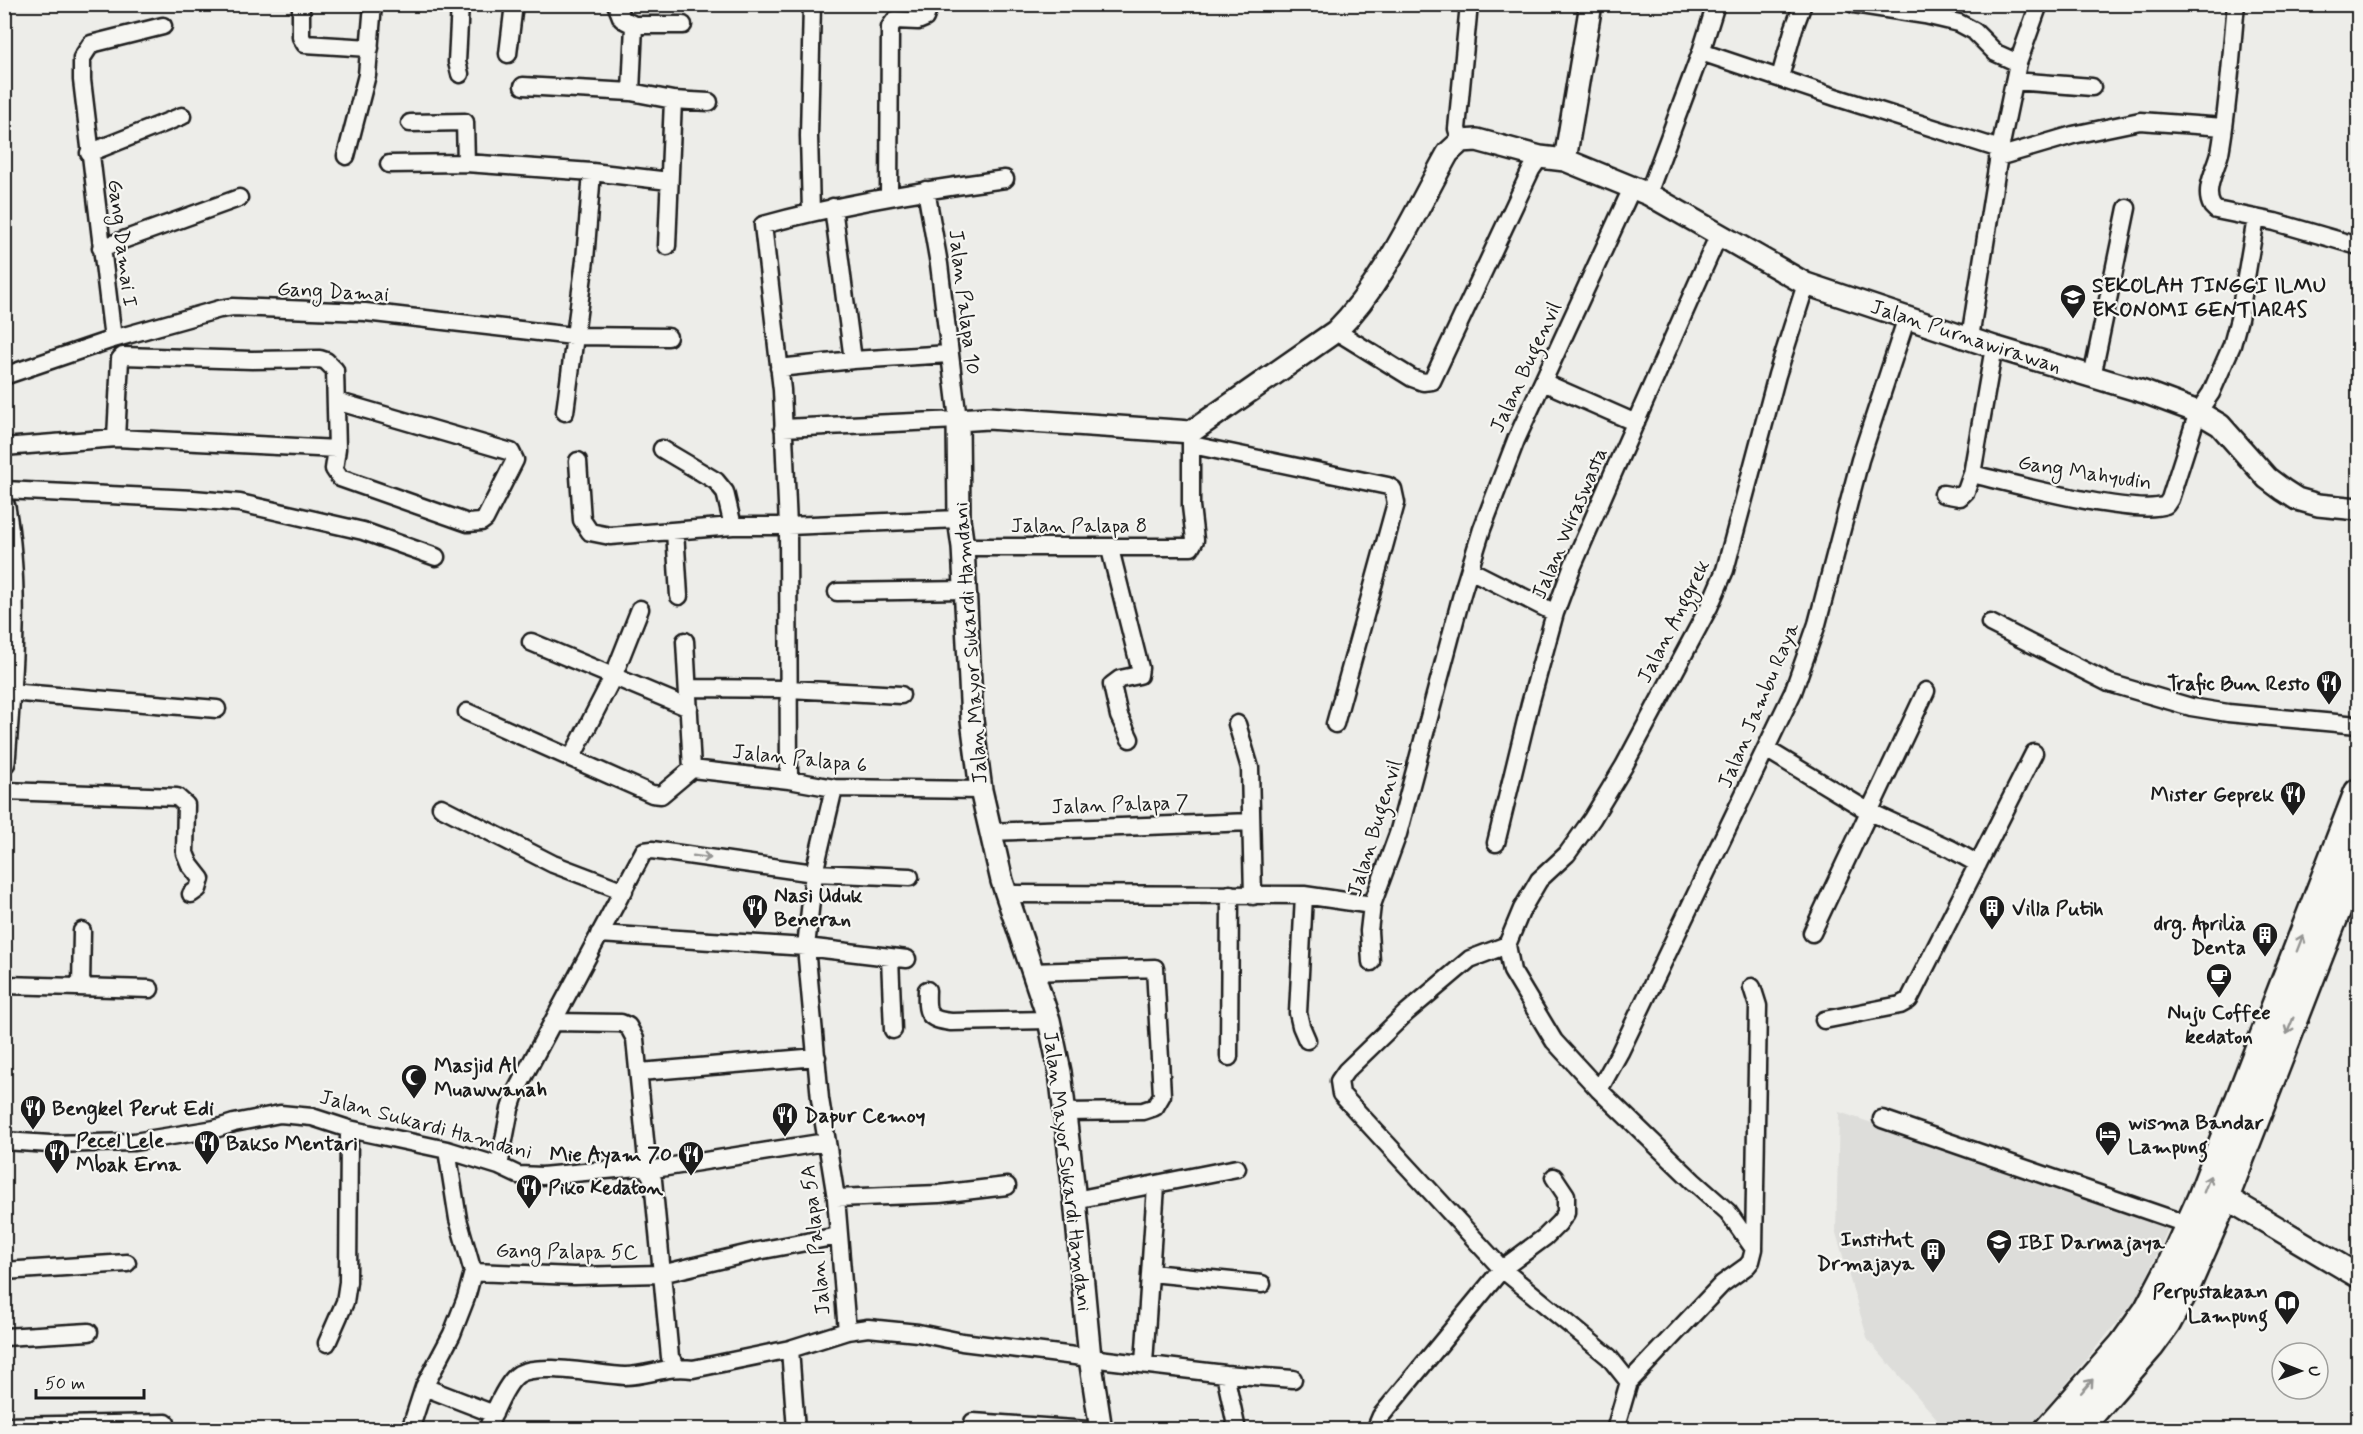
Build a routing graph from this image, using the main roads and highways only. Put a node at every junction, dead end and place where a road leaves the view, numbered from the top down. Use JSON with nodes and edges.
{"nodes":[{"id":1,"x":2358,"y":793,"type":"edge"},
{"id":2,"x":2350,"y":855,"type":"edge"},
{"id":3,"x":2251,"y":1099,"type":"junction"},
{"id":4,"x":2225,"y":1197,"type":"junction"},
{"id":5,"x":2358,"y":1276,"type":"edge"},
{"id":6,"x":2048,"y":1430,"type":"edge"},
{"id":7,"x":2076,"y":1430,"type":"edge"}],
"edges":[{"from":1,"to":2,"type":"highway"},
{"from":2,"to":3,"type":"highway"},
{"from":3,"to":4,"type":"highway"},
{"from":6,"to":3,"type":"highway","one_way":true},
{"from":4,"to":5,"type":"main road"},
{"from":4,"to":7,"type":"highway"}]}
